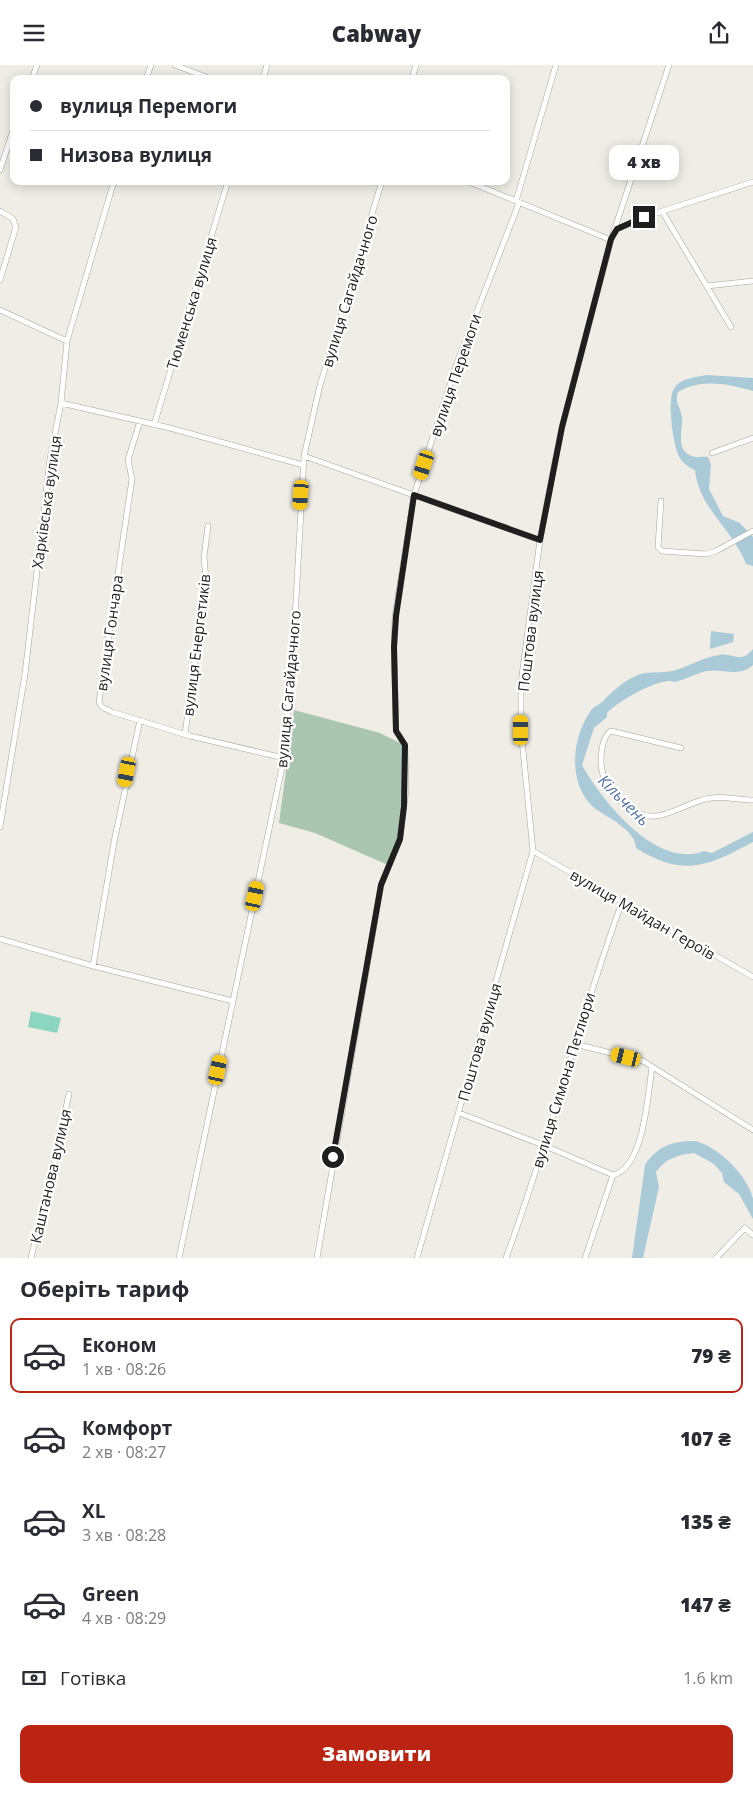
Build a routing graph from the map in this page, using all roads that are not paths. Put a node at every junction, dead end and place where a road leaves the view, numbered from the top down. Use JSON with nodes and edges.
{"nodes":[{"id":1,"x":175,"y":65,"type":"edge"},
{"id":2,"x":556,"y":65,"type":"edge"},
{"id":3,"x":669,"y":65,"type":"edge"},
{"id":4,"x":201,"y":75,"type":"edge"},
{"id":5,"x":10,"y":139,"type":"edge"},
{"id":6,"x":0,"y":170,"type":"edge"},
{"id":7,"x":753,"y":182,"type":"edge"},
{"id":8,"x":113,"y":185,"type":"edge"},
{"id":9,"x":227,"y":185,"type":"edge"},
{"id":10,"x":381,"y":185,"type":"edge"},
{"id":11,"x":477,"y":185,"type":"edge"},
{"id":12,"x":517,"y":202,"type":"junction"},
{"id":13,"x":0,"y":211,"type":"edge"},
{"id":14,"x":662,"y":211,"type":"junction"},
{"id":15,"x":617,"y":229,"type":"junction"},
{"id":16,"x":611,"y":239,"type":"junction"},
{"id":17,"x":0,"y":280,"type":"edge"},
{"id":18,"x":753,"y":281,"type":"edge"},
{"id":19,"x":707,"y":286,"type":"junction"},
{"id":20,"x":0,"y":310,"type":"edge"},
{"id":21,"x":731,"y":327,"type":"dead end"},
{"id":22,"x":67,"y":341,"type":"junction"},
{"id":23,"x":61,"y":403,"type":"junction"},
{"id":24,"x":140,"y":421,"type":"junction"},
{"id":25,"x":154,"y":425,"type":"junction"},
{"id":26,"x":753,"y":438,"type":"edge"},
{"id":27,"x":712,"y":453,"type":"dead end"},
{"id":28,"x":304,"y":456,"type":"junction"},
{"id":29,"x":303,"y":465,"type":"junction"},
{"id":30,"x":414,"y":495,"type":"junction"},
{"id":31,"x":661,"y":501,"type":"dead end"},
{"id":32,"x":208,"y":526,"type":"dead end"},
{"id":33,"x":753,"y":531,"type":"edge"},
{"id":34,"x":540,"y":540,"type":"junction"},
{"id":35,"x":140,"y":720,"type":"junction"},
{"id":36,"x":185,"y":734,"type":"junction"},
{"id":37,"x":681,"y":748,"type":"dead end"},
{"id":38,"x":284,"y":758,"type":"junction"},
{"id":39,"x":753,"y":800,"type":"edge"},
{"id":40,"x":0,"y":827,"type":"edge"},
{"id":41,"x":533,"y":851,"type":"junction"},
{"id":42,"x":622,"y":902,"type":"junction"},
{"id":43,"x":0,"y":939,"type":"edge"},
{"id":44,"x":93,"y":966,"type":"junction"},
{"id":45,"x":753,"y":977,"type":"edge"},
{"id":46,"x":233,"y":1001,"type":"junction"},
{"id":47,"x":575,"y":1044,"type":"junction"},
{"id":48,"x":652,"y":1067,"type":"junction"},
{"id":49,"x":68,"y":1094,"type":"dead end"},
{"id":50,"x":458,"y":1113,"type":"junction"},
{"id":51,"x":753,"y":1130,"type":"edge"},
{"id":52,"x":543,"y":1145,"type":"junction"},
{"id":53,"x":612,"y":1175,"type":"junction"},
{"id":54,"x":753,"y":1235,"type":"edge"},
{"id":55,"x":31,"y":1258,"type":"edge"},
{"id":56,"x":179,"y":1258,"type":"edge"},
{"id":57,"x":317,"y":1258,"type":"edge"},
{"id":58,"x":417,"y":1258,"type":"edge"},
{"id":59,"x":506,"y":1258,"type":"edge"},
{"id":60,"x":585,"y":1258,"type":"edge"},
{"id":61,"x":716,"y":1258,"type":"edge"}],
"edges":[{"from":1,"to":4,"type":"street"},
{"from":2,"to":12,"type":"street","name":"вулиця Перемоги"},
{"from":3,"to":15,"type":"street","name":"Поштова вулиця"},
{"from":5,"to":6,"type":"street"},
{"from":7,"to":14,"type":"street"},
{"from":8,"to":22,"type":"street","name":"Харківська вулиця"},
{"from":9,"to":25,"type":"street","name":"Тюменська вулиця"},
{"from":10,"to":28,"type":"street","name":"вулиця Сагайдачного"},
{"from":11,"to":12,"type":"street"},
{"from":12,"to":16,"type":"street"},
{"from":12,"to":30,"type":"street","name":"вулиця Перемоги"},
{"from":13,"to":17,"type":"street"},
{"from":14,"to":15,"type":"street"},
{"from":14,"to":19,"type":"street"},
{"from":15,"to":16,"type":"street","name":"Поштова вулиця"},
{"from":16,"to":34,"type":"street","name":"Поштова вулиця"},
{"from":18,"to":19,"type":"street"},
{"from":19,"to":21,"type":"street"},
{"from":20,"to":22,"type":"street"},
{"from":22,"to":23,"type":"street","name":"Харківська вулиця"},
{"from":23,"to":24,"type":"street"},
{"from":23,"to":40,"type":"street","name":"Харківська вулиця"},
{"from":24,"to":25,"type":"street"},
{"from":24,"to":35,"type":"street","name":"вулиця Гончара"},
{"from":25,"to":29,"type":"street"},
{"from":26,"to":27,"type":"street"},
{"from":28,"to":29,"type":"street","name":"вулиця Сагайдачного"},
{"from":28,"to":30,"type":"street"},
{"from":29,"to":38,"type":"street","name":"вулиця Сагайдачного"},
{"from":30,"to":34,"type":"street"},
{"from":30,"to":57,"type":"street","name":"вулиця Перемоги"},
{"from":31,"to":33,"type":"street"},
{"from":32,"to":36,"type":"street","name":"вулиця Енергетиків"},
{"from":34,"to":41,"type":"street","name":"Поштова вулиця"},
{"from":35,"to":36,"type":"street","name":"вулиця Гончара"},
{"from":35,"to":44,"type":"street"},
{"from":36,"to":38,"type":"street","name":"вулиця Гончара"},
{"from":37,"to":39,"type":"street"},
{"from":38,"to":46,"type":"street","name":"вулиця Сагайдачного"},
{"from":41,"to":42,"type":"street","name":"вулиця Майдан Героїв"},
{"from":41,"to":50,"type":"street","name":"Поштова вулиця"},
{"from":42,"to":45,"type":"street","name":"вулиця Майдан Героїв"},
{"from":42,"to":47,"type":"street","name":"вулиця Симона Петлюри"},
{"from":43,"to":44,"type":"street"},
{"from":44,"to":46,"type":"street"},
{"from":46,"to":56,"type":"street","name":"вулиця Сагайдачного"},
{"from":47,"to":48,"type":"street"},
{"from":47,"to":52,"type":"street","name":"вулиця Симона Петлюри"},
{"from":48,"to":51,"type":"street"},
{"from":48,"to":53,"type":"street"},
{"from":49,"to":55,"type":"street","name":"Каштанова вулиця"},
{"from":50,"to":52,"type":"street"},
{"from":50,"to":58,"type":"street","name":"Поштова вулиця"},
{"from":52,"to":53,"type":"street"},
{"from":52,"to":59,"type":"street","name":"вулиця Симона Петлюри"},
{"from":53,"to":60,"type":"street"},
{"from":54,"to":61,"type":"street"}]}
